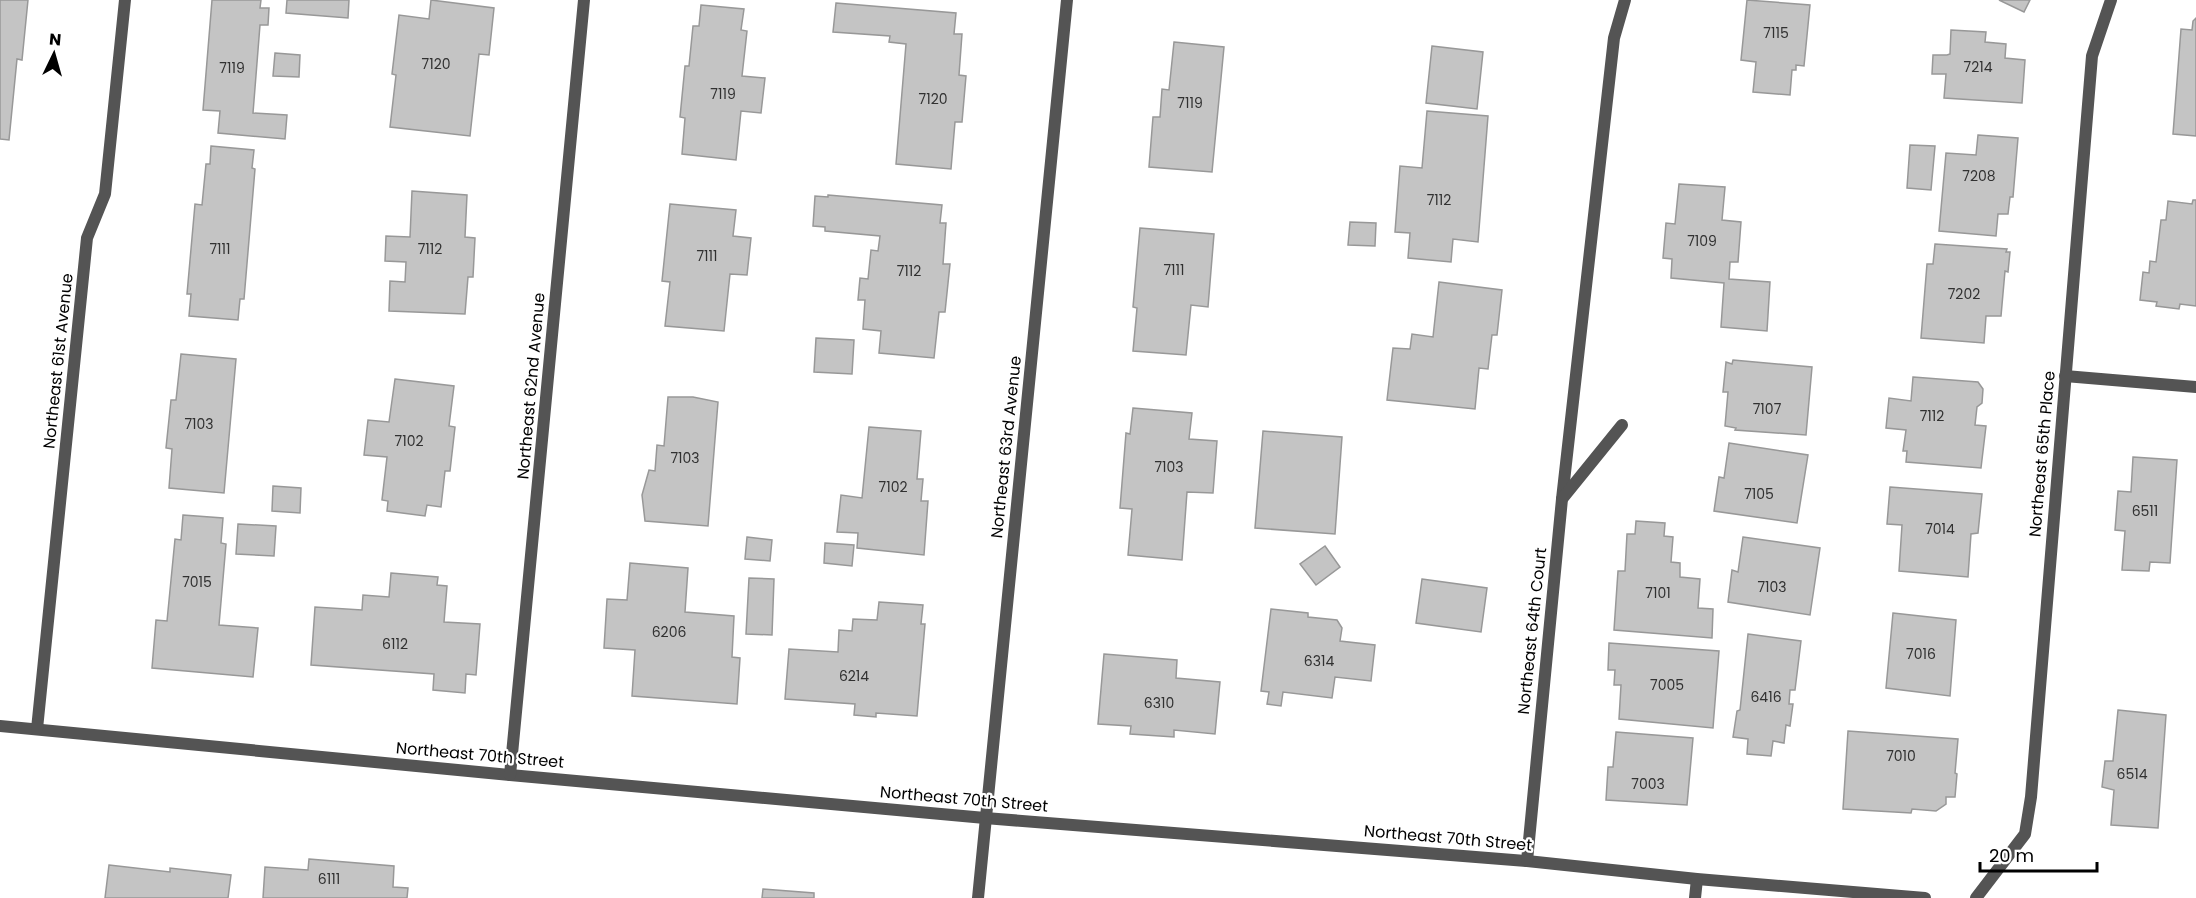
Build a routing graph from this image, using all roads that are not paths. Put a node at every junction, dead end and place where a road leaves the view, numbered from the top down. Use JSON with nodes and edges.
{"nodes":[{"id":1,"x":125,"y":0,"type":"edge"},
{"id":2,"x":584,"y":0,"type":"edge"},
{"id":3,"x":1067,"y":0,"type":"edge"},
{"id":4,"x":1625,"y":0,"type":"edge"},
{"id":5,"x":2111,"y":0,"type":"edge"},
{"id":6,"x":2065,"y":376,"type":"junction"},
{"id":7,"x":2196,"y":387,"type":"edge"},
{"id":8,"x":1622,"y":426,"type":"dead end"},
{"id":9,"x":1562,"y":499,"type":"junction"},
{"id":10,"x":0,"y":726,"type":"edge"},
{"id":11,"x":37,"y":729,"type":"junction"},
{"id":12,"x":510,"y":775,"type":"junction"},
{"id":13,"x":985,"y":818,"type":"junction"},
{"id":14,"x":1527,"y":861,"type":"junction"},
{"id":15,"x":1697,"y":879,"type":"junction"},
{"id":16,"x":978,"y":898,"type":"edge"},
{"id":17,"x":1695,"y":898,"type":"edge"},
{"id":18,"x":1925,"y":898,"type":"edge"},
{"id":19,"x":1976,"y":898,"type":"edge"}],
"edges":[{"from":1,"to":11,"type":"street","name":"Northeast 61st Avenue"},
{"from":2,"to":12,"type":"street","name":"Northeast 62nd Avenue"},
{"from":3,"to":13,"type":"street","name":"Northeast 63rd Avenue"},
{"from":4,"to":9,"type":"street","name":"Northeast 64th Court"},
{"from":5,"to":6,"type":"street","name":"Northeast 65th Place"},
{"from":6,"to":7,"type":"street"},
{"from":6,"to":19,"type":"street","name":"Northeast 65th Place"},
{"from":8,"to":9,"type":"street"},
{"from":9,"to":14,"type":"street","name":"Northeast 64th Court"},
{"from":10,"to":11,"type":"street","name":"Northeast 70th Street"},
{"from":11,"to":12,"type":"street","name":"Northeast 70th Street"},
{"from":12,"to":13,"type":"street","name":"Northeast 70th Street"},
{"from":13,"to":14,"type":"street","name":"Northeast 70th Street"},
{"from":13,"to":16,"type":"street","name":"Northeast 63rd Avenue"},
{"from":14,"to":15,"type":"street","name":"Northeast 70th Street"},
{"from":15,"to":17,"type":"street"},
{"from":15,"to":18,"type":"street","name":"Northeast 70th Street"}]}
